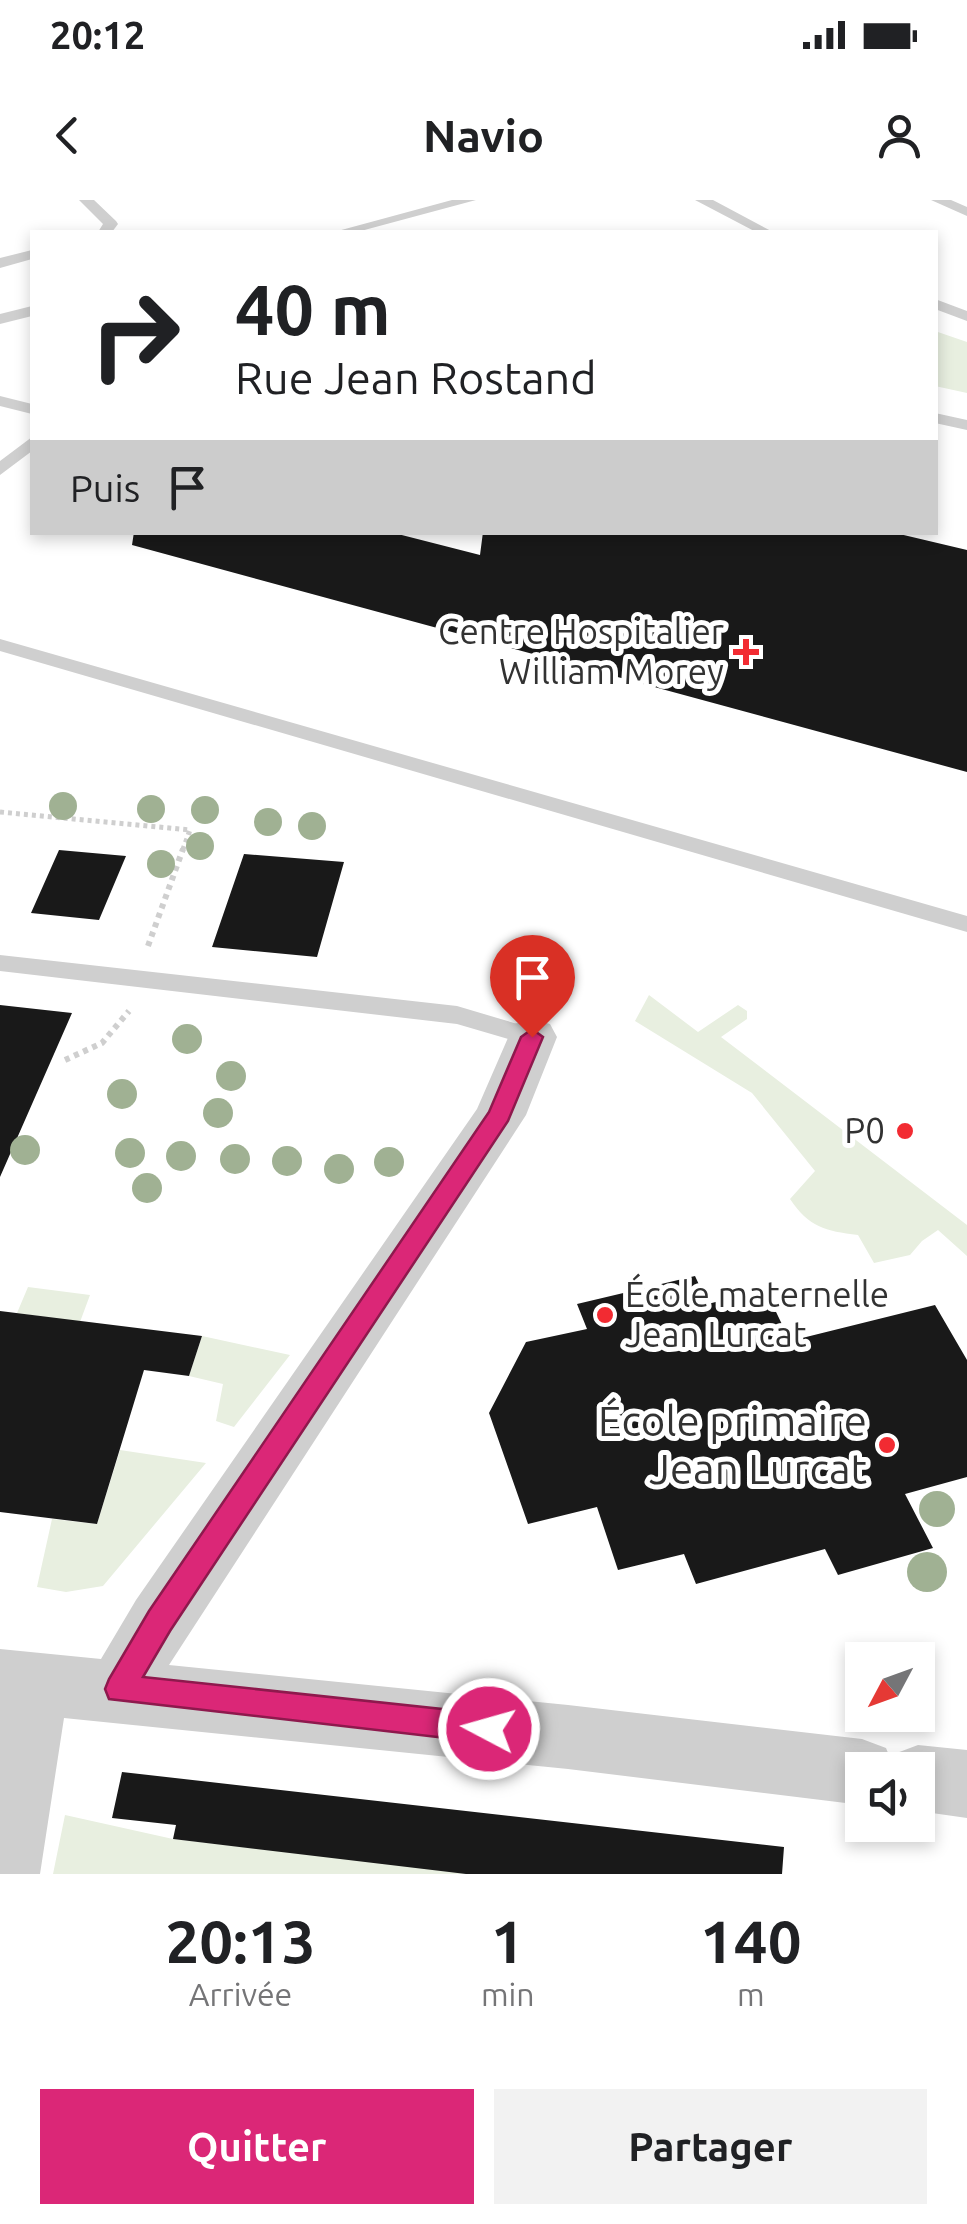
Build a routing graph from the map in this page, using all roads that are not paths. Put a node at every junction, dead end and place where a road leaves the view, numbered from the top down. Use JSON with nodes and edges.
{"nodes":[{"id":1,"x":86,"y":200,"type":"edge"},
{"id":2,"x":468,"y":200,"type":"edge"},
{"id":3,"x":702,"y":200,"type":"edge"},
{"id":4,"x":938,"y":200,"type":"edge"},
{"id":5,"x":967,"y":212,"type":"edge"},
{"id":6,"x":106,"y":230,"type":"edge"},
{"id":7,"x":349,"y":230,"type":"edge"},
{"id":8,"x":762,"y":230,"type":"edge"},
{"id":9,"x":30,"y":256,"type":"edge"},
{"id":10,"x":0,"y":263,"type":"edge"},
{"id":11,"x":938,"y":305,"type":"edge"},
{"id":12,"x":30,"y":312,"type":"edge"},
{"id":13,"x":966,"y":315,"type":"edge"},
{"id":14,"x":0,"y":320,"type":"edge"},
{"id":15,"x":0,"y":401,"type":"edge"},
{"id":16,"x":30,"y":409,"type":"edge"},
{"id":17,"x":938,"y":419,"type":"edge"},
{"id":18,"x":967,"y":425,"type":"edge"},
{"id":19,"x":30,"y":444,"type":"edge"},
{"id":20,"x":0,"y":470,"type":"edge"},
{"id":21,"x":0,"y":644,"type":"edge"},
{"id":22,"x":967,"y":924,"type":"edge"},
{"id":23,"x":0,"y":963,"type":"edge"},
{"id":24,"x":532,"y":1037,"type":"joint"},
{"id":25,"x":18,"y":1681,"type":"edge"},
{"id":26,"x":120,"y":1689,"type":"junction"},
{"id":27,"x":845,"y":1770,"type":"edge"},
{"id":28,"x":935,"y":1780,"type":"edge"},
{"id":29,"x":967,"y":1784,"type":"edge"},
{"id":30,"x":4,"y":1874,"type":"edge"}],
"edges":[{"from":1,"to":6,"type":"lane"},
{"from":2,"to":7,"type":"lane"},
{"from":3,"to":8,"type":"lane"},
{"from":4,"to":5,"type":"lane"},
{"from":9,"to":10,"type":"lane"},
{"from":11,"to":13,"type":"lane"},
{"from":12,"to":14,"type":"lane"},
{"from":15,"to":16,"type":"lane"},
{"from":17,"to":18,"type":"lane"},
{"from":19,"to":20,"type":"lane"},
{"from":21,"to":22,"type":"lane"},
{"from":23,"to":24,"type":"lane"},
{"from":24,"to":26,"type":"street"},
{"from":25,"to":26,"type":"street"},
{"from":25,"to":30,"type":"street"},
{"from":26,"to":27,"type":"street"},
{"from":28,"to":29,"type":"street"}]}
